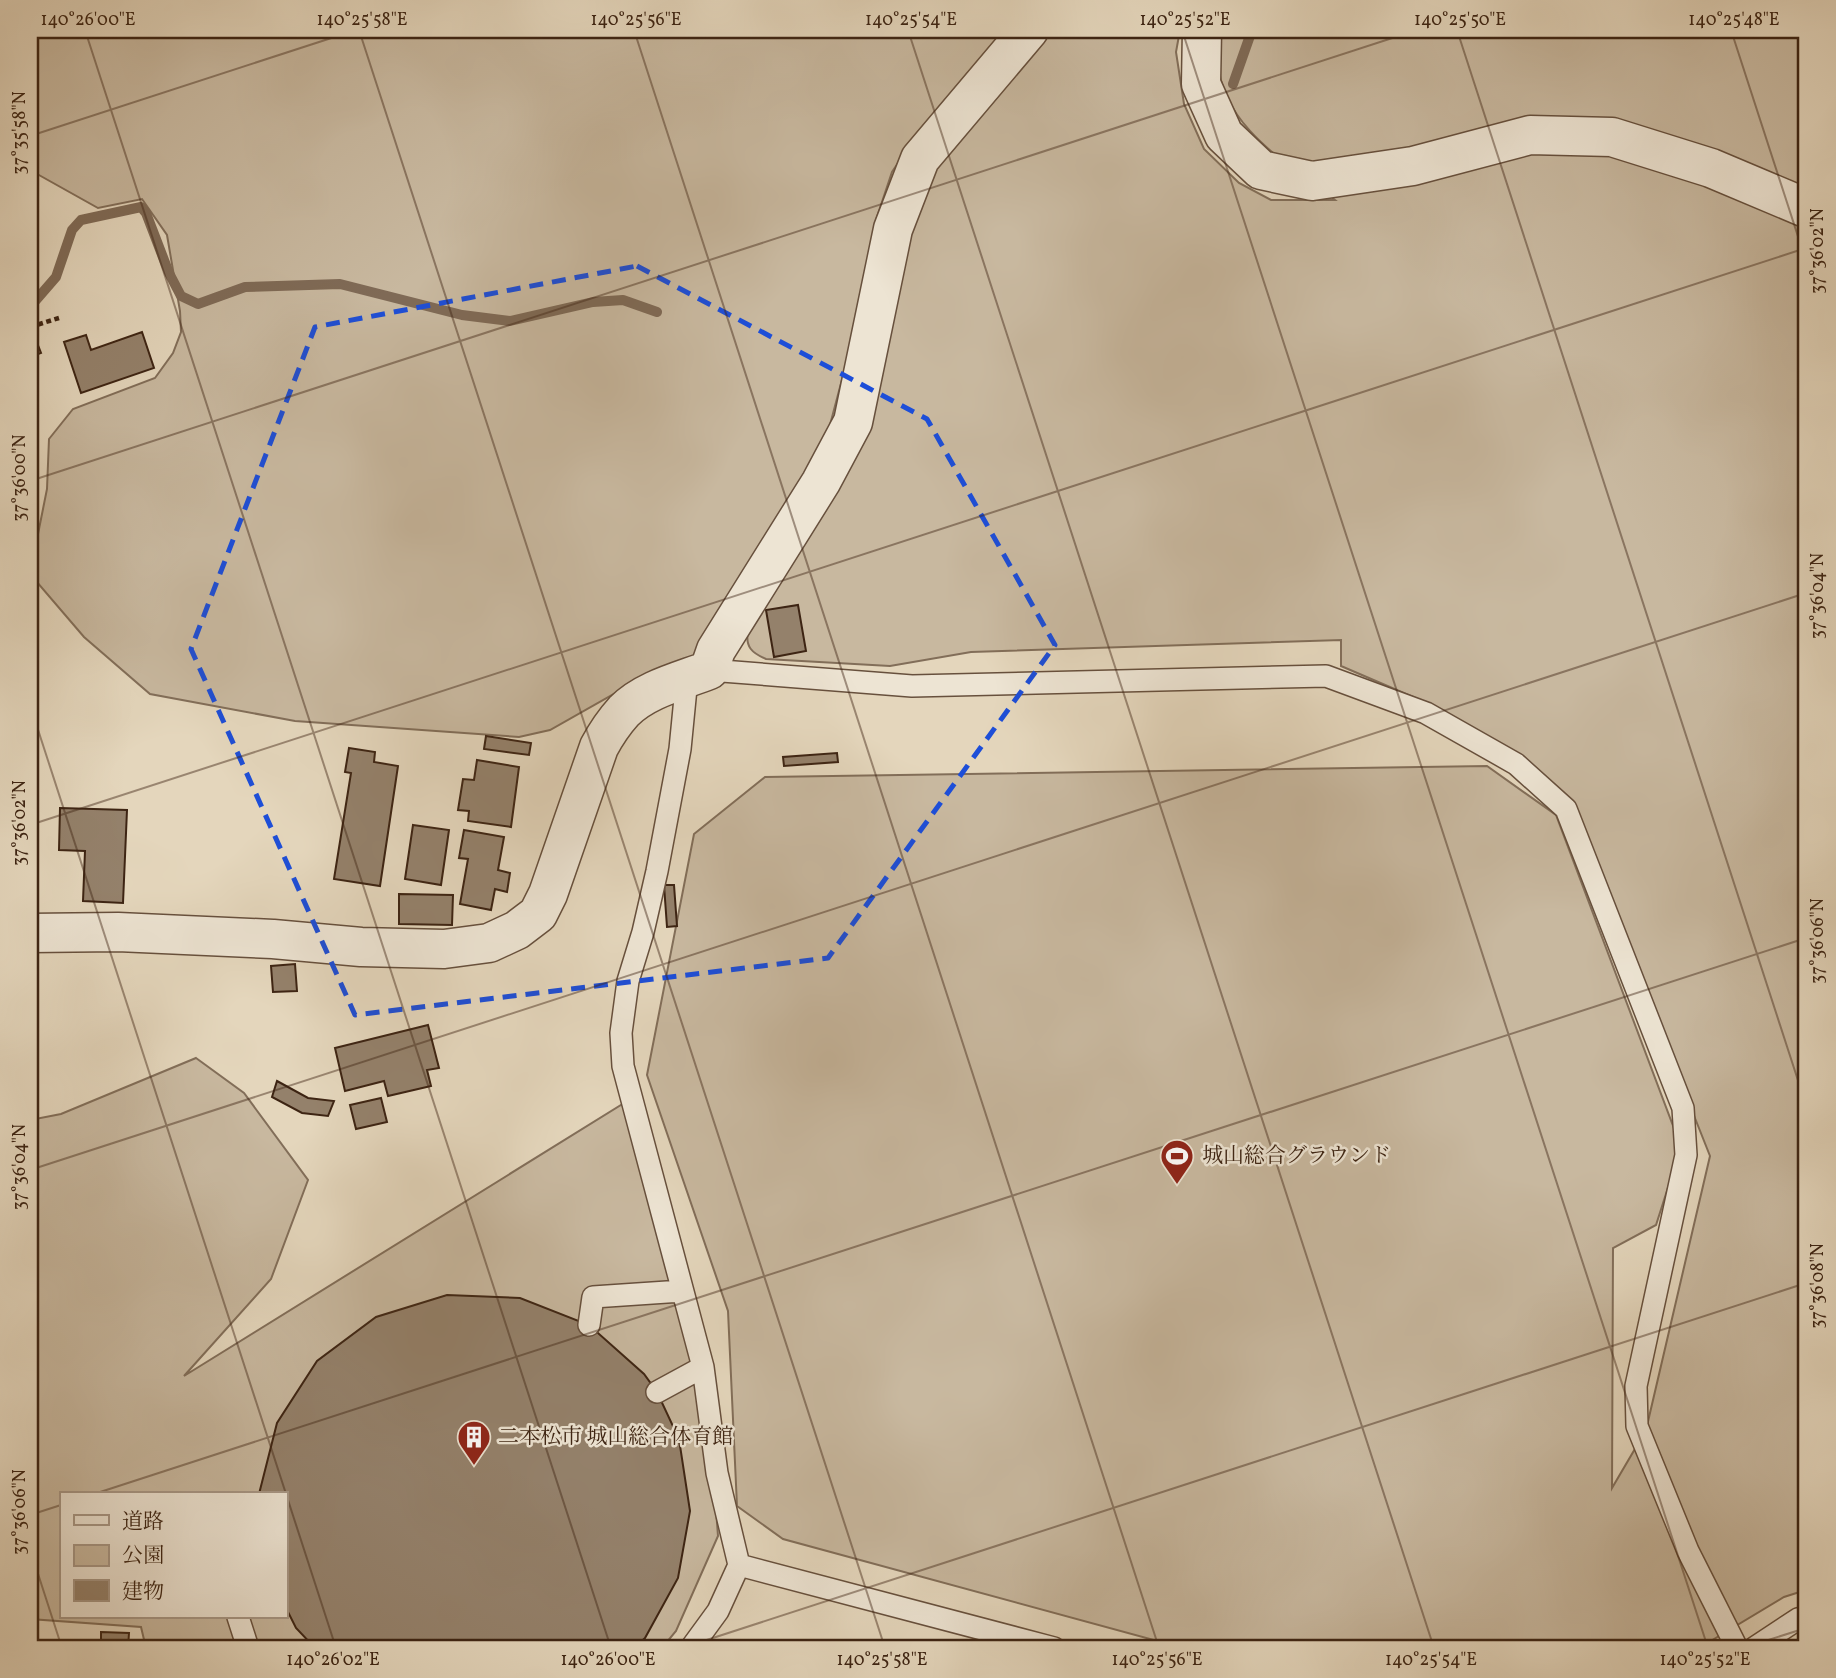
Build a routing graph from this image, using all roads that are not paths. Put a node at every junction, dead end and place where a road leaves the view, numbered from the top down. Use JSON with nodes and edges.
{"nodes":[{"id":1,"x":1029,"y":30,"type":"edge"},
{"id":2,"x":1202,"y":30,"type":"edge"},
{"id":3,"x":1806,"y":208,"type":"edge"},
{"id":4,"x":698,"y":674,"type":"junction"},
{"id":5,"x":30,"y":933,"type":"edge"},
{"id":6,"x":682,"y":1291,"type":"junction"},
{"id":7,"x":589,"y":1325,"type":"dead end"},
{"id":8,"x":703,"y":1367,"type":"junction"},
{"id":9,"x":657,"y":1392,"type":"dead end"},
{"id":10,"x":739,"y":1565,"type":"junction"},
{"id":11,"x":1806,"y":1617,"type":"edge"},
{"id":12,"x":238,"y":1618,"type":"edge"},
{"id":13,"x":248,"y":1648,"type":"edge"},
{"id":14,"x":691,"y":1648,"type":"edge"},
{"id":15,"x":1054,"y":1648,"type":"edge"},
{"id":16,"x":1737,"y":1648,"type":"edge"},
{"id":17,"x":1754,"y":1648,"type":"edge"}],
"edges":[{"from":1,"to":4,"type":"street"},
{"from":2,"to":3,"type":"street"},
{"from":4,"to":5,"type":"street"},
{"from":4,"to":6,"type":"lane"},
{"from":4,"to":16,"type":"lane"},
{"from":6,"to":7,"type":"lane"},
{"from":6,"to":8,"type":"lane"},
{"from":8,"to":9,"type":"lane"},
{"from":8,"to":10,"type":"lane"},
{"from":10,"to":14,"type":"lane"},
{"from":10,"to":15,"type":"lane"},
{"from":11,"to":17,"type":"lane"},
{"from":12,"to":13,"type":"lane"}]}
